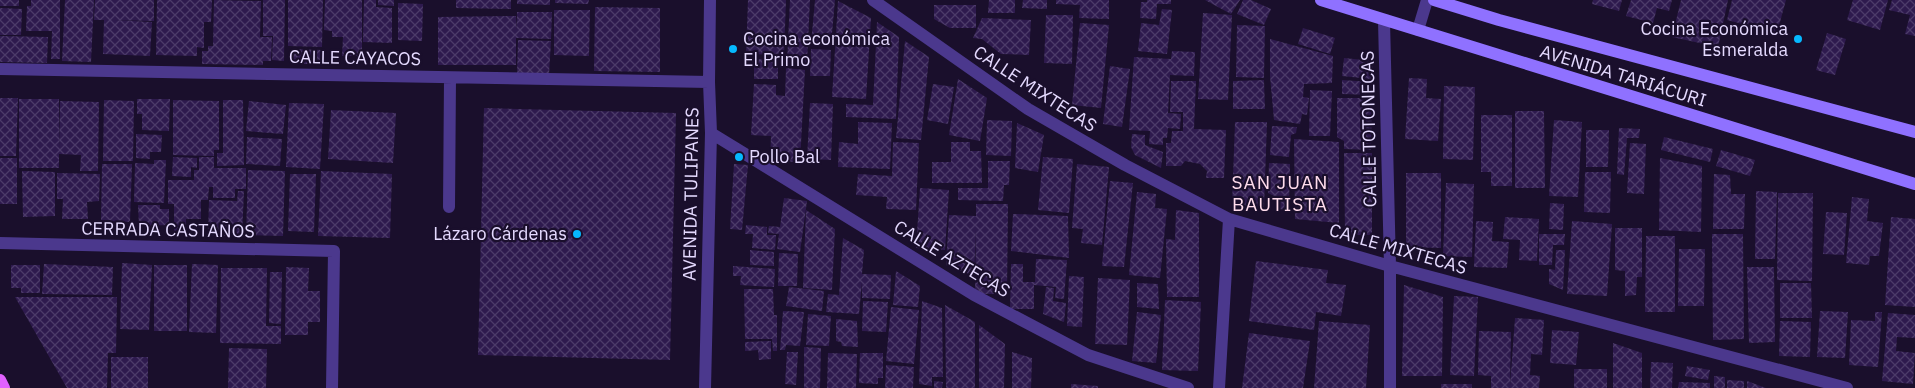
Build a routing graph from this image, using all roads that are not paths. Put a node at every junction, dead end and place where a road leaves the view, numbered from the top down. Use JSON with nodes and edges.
{"nodes":[{"id":1,"x":710,"y":0,"type":"edge"},
{"id":2,"x":872,"y":0,"type":"edge"},
{"id":3,"x":1321,"y":0,"type":"edge"},
{"id":4,"x":1427,"y":0,"type":"edge"},
{"id":5,"x":1434,"y":0,"type":"edge"},
{"id":6,"x":1384,"y":21,"type":"junction"},
{"id":7,"x":1418,"y":30,"type":"junction"},
{"id":8,"x":0,"y":69,"type":"edge"},
{"id":9,"x":450,"y":78,"type":"junction"},
{"id":10,"x":709,"y":82,"type":"junction"},
{"id":11,"x":1915,"y":132,"type":"edge"},
{"id":12,"x":711,"y":134,"type":"junction"},
{"id":13,"x":1915,"y":184,"type":"edge"},
{"id":14,"x":449,"y":206,"type":"dead end"},
{"id":15,"x":1229,"y":219,"type":"junction"},
{"id":16,"x":0,"y":244,"type":"edge"},
{"id":17,"x":1390,"y":266,"type":"junction"},
{"id":18,"x":0,"y":380,"type":"edge"},
{"id":19,"x":4,"y":388,"type":"edge"},
{"id":20,"x":332,"y":388,"type":"edge"},
{"id":21,"x":705,"y":388,"type":"edge"},
{"id":22,"x":1188,"y":388,"type":"edge"},
{"id":23,"x":1219,"y":388,"type":"edge"},
{"id":24,"x":1390,"y":388,"type":"edge"},
{"id":25,"x":1848,"y":388,"type":"edge"}],
"edges":[{"from":1,"to":10,"type":"street","name":"AVENIDA TULIPANES"},
{"from":2,"to":15,"type":"street","name":"CALLE MIXTECAS"},
{"from":3,"to":6,"type":"street","name":"AVENIDA TARIÁCURI"},
{"from":4,"to":7,"type":"street"},
{"from":5,"to":11,"type":"street","name":"AVENIDA TARIÁCURI"},
{"from":6,"to":7,"type":"street","name":"AVENIDA TARIÁCURI"},
{"from":6,"to":17,"type":"street","name":"CALLE TOTONECAS"},
{"from":7,"to":13,"type":"street","name":"AVENIDA TARIÁCURI"},
{"from":8,"to":9,"type":"street","name":"CALLE CAYACOS"},
{"from":9,"to":10,"type":"street","name":"CALLE CAYACOS"},
{"from":9,"to":14,"type":"street"},
{"from":10,"to":12,"type":"street","name":"AVENIDA TULIPANES"},
{"from":12,"to":21,"type":"street","name":"AVENIDA TULIPANES"},
{"from":12,"to":22,"type":"street","name":"CALLE AZTECAS"},
{"from":15,"to":17,"type":"street","name":"CALLE MIXTECAS"},
{"from":15,"to":23,"type":"street"},
{"from":16,"to":20,"type":"street","name":"CERRADA CASTAÑOS"},
{"from":17,"to":24,"type":"street","name":"CALLE TOTONECAS"},
{"from":17,"to":25,"type":"street","name":"CALLE MIXTECAS"},
{"from":18,"to":19,"type":"main road"}]}
